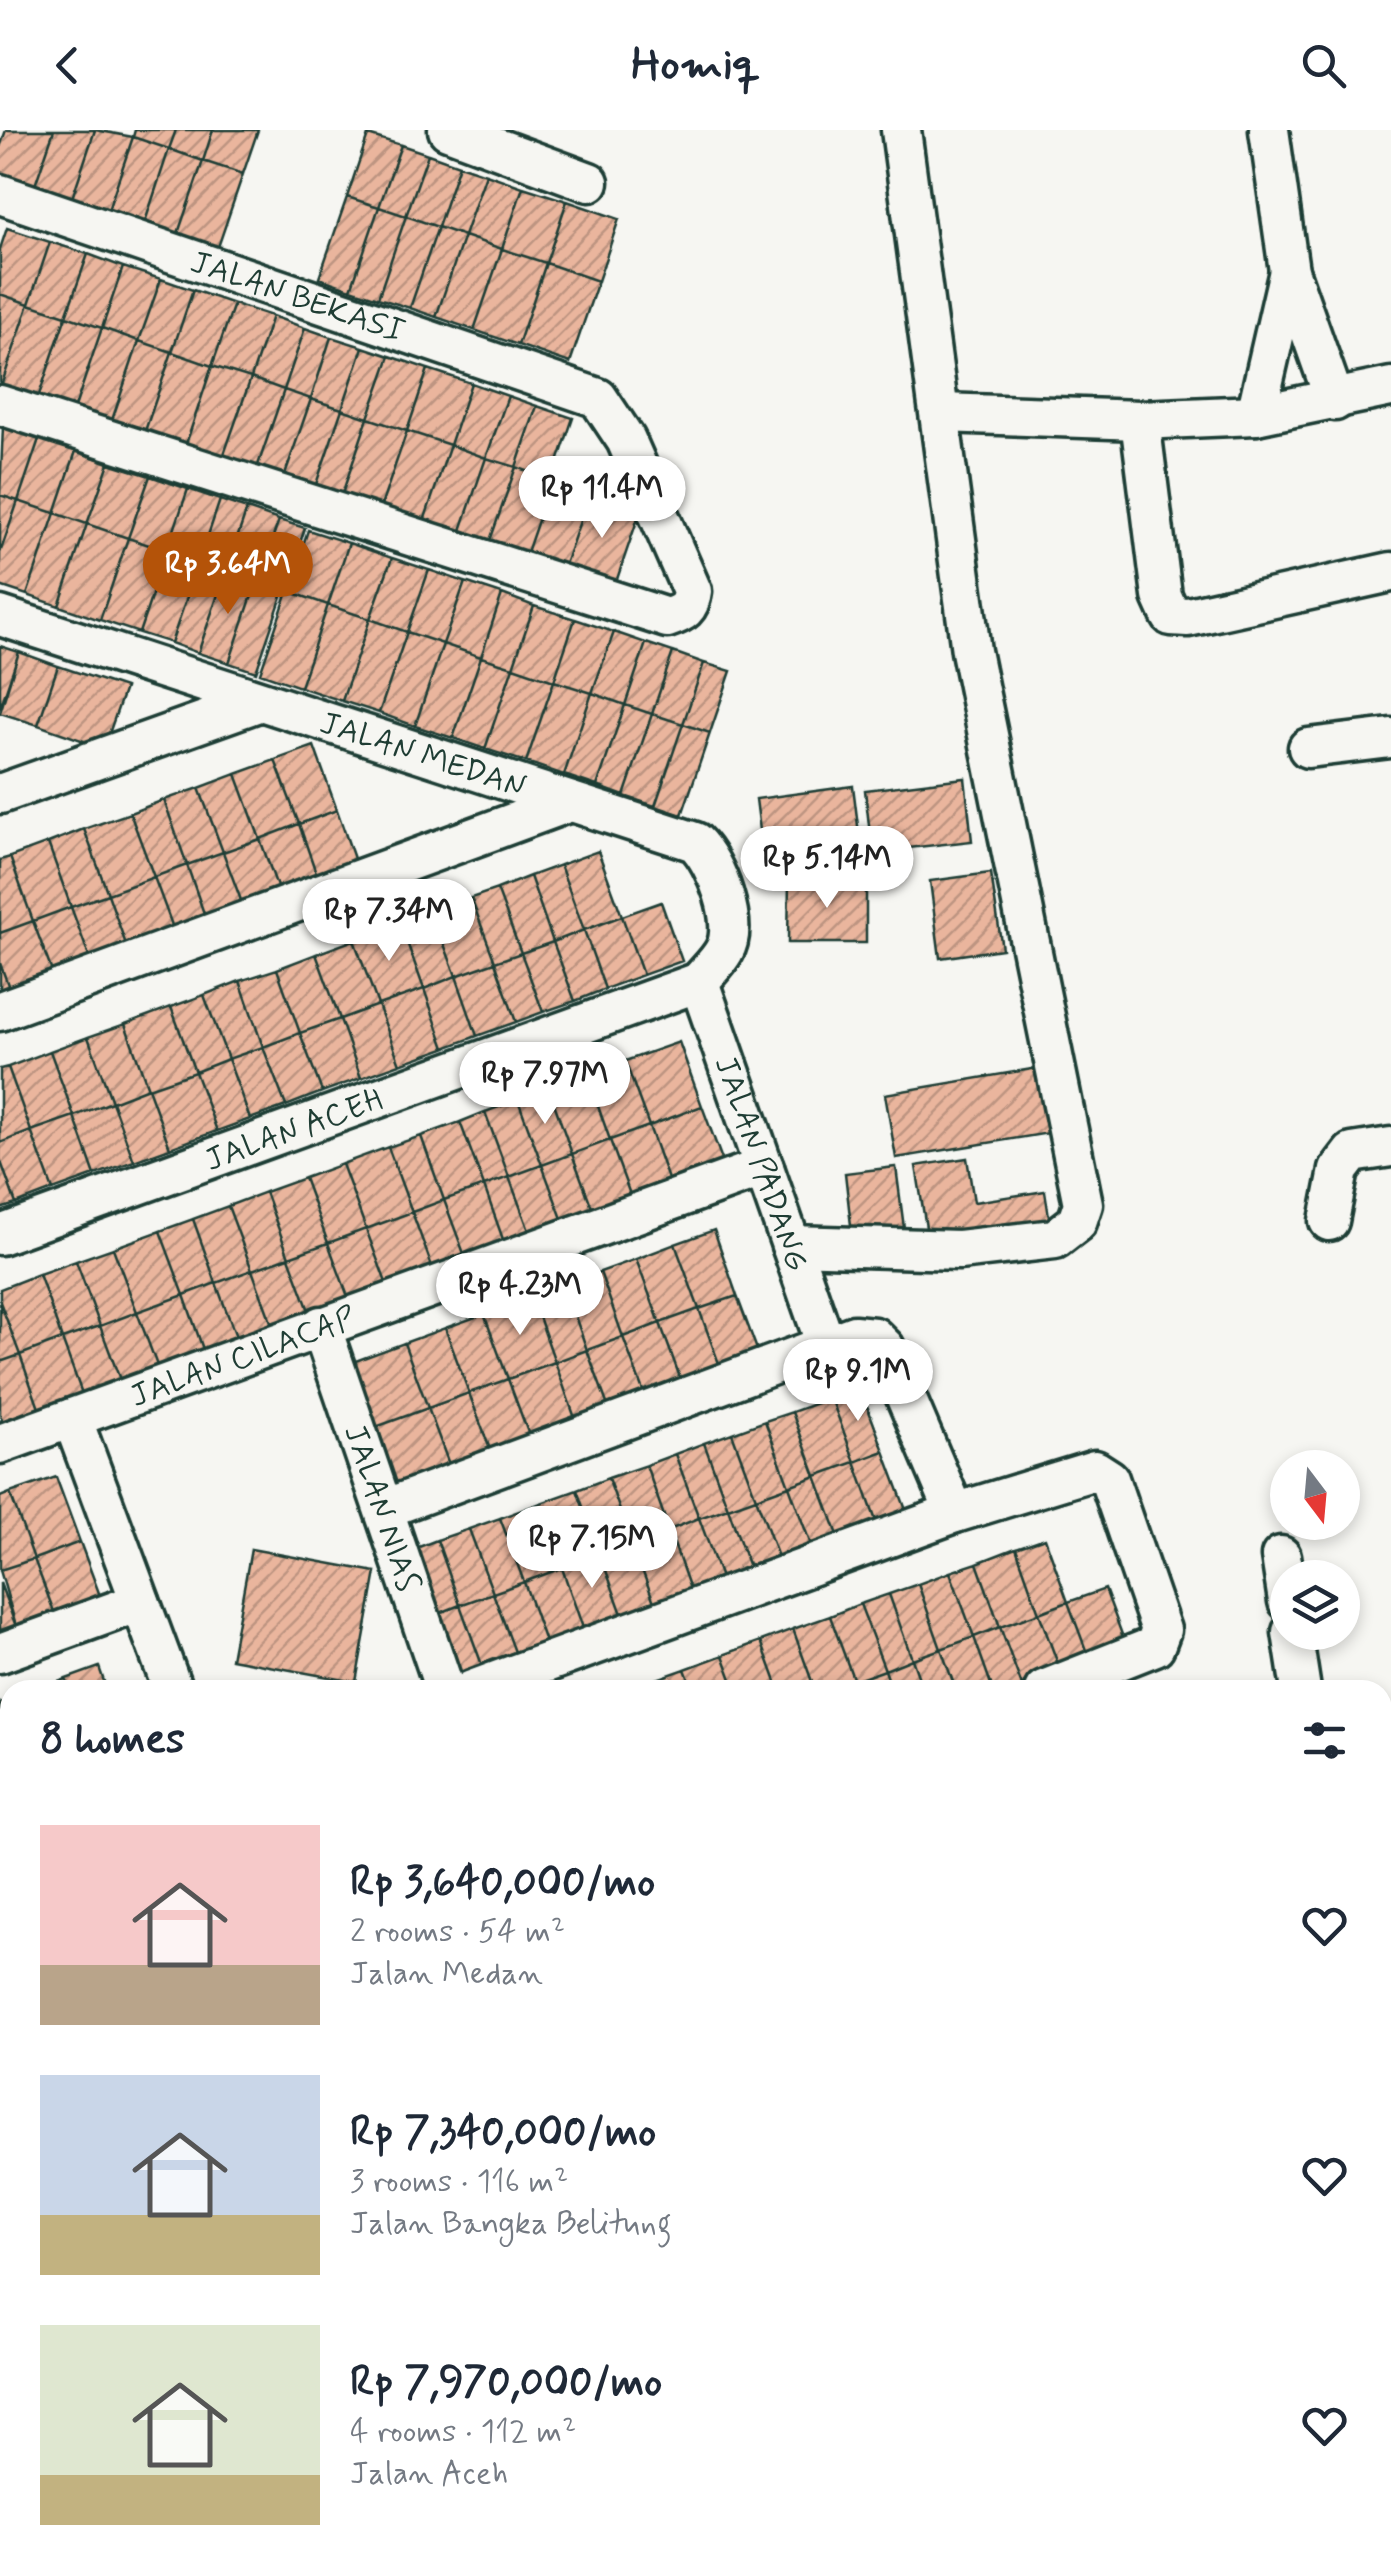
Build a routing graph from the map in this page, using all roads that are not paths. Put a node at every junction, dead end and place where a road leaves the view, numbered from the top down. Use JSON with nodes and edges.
{"nodes":[{"id":1,"x":448,"y":130,"type":"edge"},
{"id":2,"x":901,"y":130,"type":"edge"},
{"id":3,"x":1269,"y":130,"type":"edge"},
{"id":4,"x":589,"y":182,"type":"dead end"},
{"id":5,"x":0,"y":194,"type":"edge"},
{"id":6,"x":1290,"y":270,"type":"junction"},
{"id":7,"x":1391,"y":387,"type":"edge"},
{"id":8,"x":1335,"y":401,"type":"junction"},
{"id":9,"x":0,"y":404,"type":"edge"},
{"id":10,"x":941,"y":414,"type":"junction"},
{"id":11,"x":1256,"y":415,"type":"junction"},
{"id":12,"x":1140,"y":420,"type":"junction"},
{"id":13,"x":1391,"y":572,"type":"edge"},
{"id":14,"x":0,"y":616,"type":"edge"},
{"id":15,"x":258,"y":702,"type":"junction"},
{"id":16,"x":1391,"y":738,"type":"edge"},
{"id":17,"x":1308,"y":748,"type":"dead end"},
{"id":18,"x":0,"y":794,"type":"edge"},
{"id":19,"x":570,"y":802,"type":"junction"},
{"id":20,"x":699,"y":982,"type":"junction"},
{"id":21,"x":0,"y":1011,"type":"edge"},
{"id":22,"x":1391,"y":1147,"type":"edge"},
{"id":23,"x":764,"y":1167,"type":"junction"},
{"id":24,"x":1329,"y":1221,"type":"dead end"},
{"id":25,"x":0,"y":1234,"type":"edge"},
{"id":26,"x":791,"y":1245,"type":"junction"},
{"id":27,"x":321,"y":1326,"type":"junction"},
{"id":28,"x":826,"y":1345,"type":"junction"},
{"id":29,"x":72,"y":1418,"type":"junction"},
{"id":30,"x":0,"y":1444,"type":"edge"},
{"id":31,"x":384,"y":1509,"type":"junction"},
{"id":32,"x":956,"y":1513,"type":"junction"},
{"id":33,"x":1281,"y":1556,"type":"dead end"},
{"id":34,"x":1282,"y":1560,"type":"edge"},
{"id":35,"x":140,"y":1602,"type":"junction"},
{"id":36,"x":1295,"y":1650,"type":"edge"},
{"id":37,"x":0,"y":1653,"type":"edge"},
{"id":38,"x":169,"y":1680,"type":"edge"},
{"id":39,"x":442,"y":1680,"type":"edge"},
{"id":40,"x":499,"y":1680,"type":"edge"},
{"id":41,"x":1069,"y":1680,"type":"edge"},
{"id":42,"x":1299,"y":1680,"type":"edge"}],
"edges":[{"from":1,"to":4,"type":"street"},
{"from":2,"to":10,"type":"street"},
{"from":3,"to":6,"type":"street"},
{"from":5,"to":9,"type":"street","name":"JALAN BEKASI"},
{"from":6,"to":8,"type":"street"},
{"from":6,"to":11,"type":"street"},
{"from":7,"to":8,"type":"street"},
{"from":8,"to":11,"type":"street"},
{"from":10,"to":12,"type":"street"},
{"from":10,"to":26,"type":"street"},
{"from":11,"to":12,"type":"street"},
{"from":12,"to":13,"type":"street"},
{"from":14,"to":15,"type":"street","name":"JALAN MEDAN"},
{"from":15,"to":18,"type":"street"},
{"from":15,"to":19,"type":"street","name":"JALAN MEDAN"},
{"from":16,"to":17,"type":"street"},
{"from":19,"to":20,"type":"street","name":"JALAN MEDAN"},
{"from":19,"to":21,"type":"street"},
{"from":20,"to":23,"type":"street","name":"JALAN PADANG"},
{"from":20,"to":25,"type":"street","name":"JALAN ACEH"},
{"from":22,"to":24,"type":"street"},
{"from":23,"to":26,"type":"street","name":"JALAN PADANG"},
{"from":23,"to":27,"type":"street","name":"JALAN CILACAP"},
{"from":26,"to":28,"type":"street","name":"JALAN PADANG"},
{"from":27,"to":29,"type":"street","name":"JALAN CILACAP"},
{"from":27,"to":31,"type":"street","name":"JALAN NIAS"},
{"from":28,"to":31,"type":"street"},
{"from":28,"to":32,"type":"street"},
{"from":29,"to":30,"type":"street","name":"JALAN CILACAP"},
{"from":29,"to":35,"type":"street"},
{"from":31,"to":39,"type":"street","name":"JALAN NIAS"},
{"from":32,"to":40,"type":"street"},
{"from":32,"to":41,"type":"street"},
{"from":33,"to":34,"type":"street"},
{"from":35,"to":37,"type":"street"},
{"from":35,"to":38,"type":"street"},
{"from":36,"to":42,"type":"street"}]}
